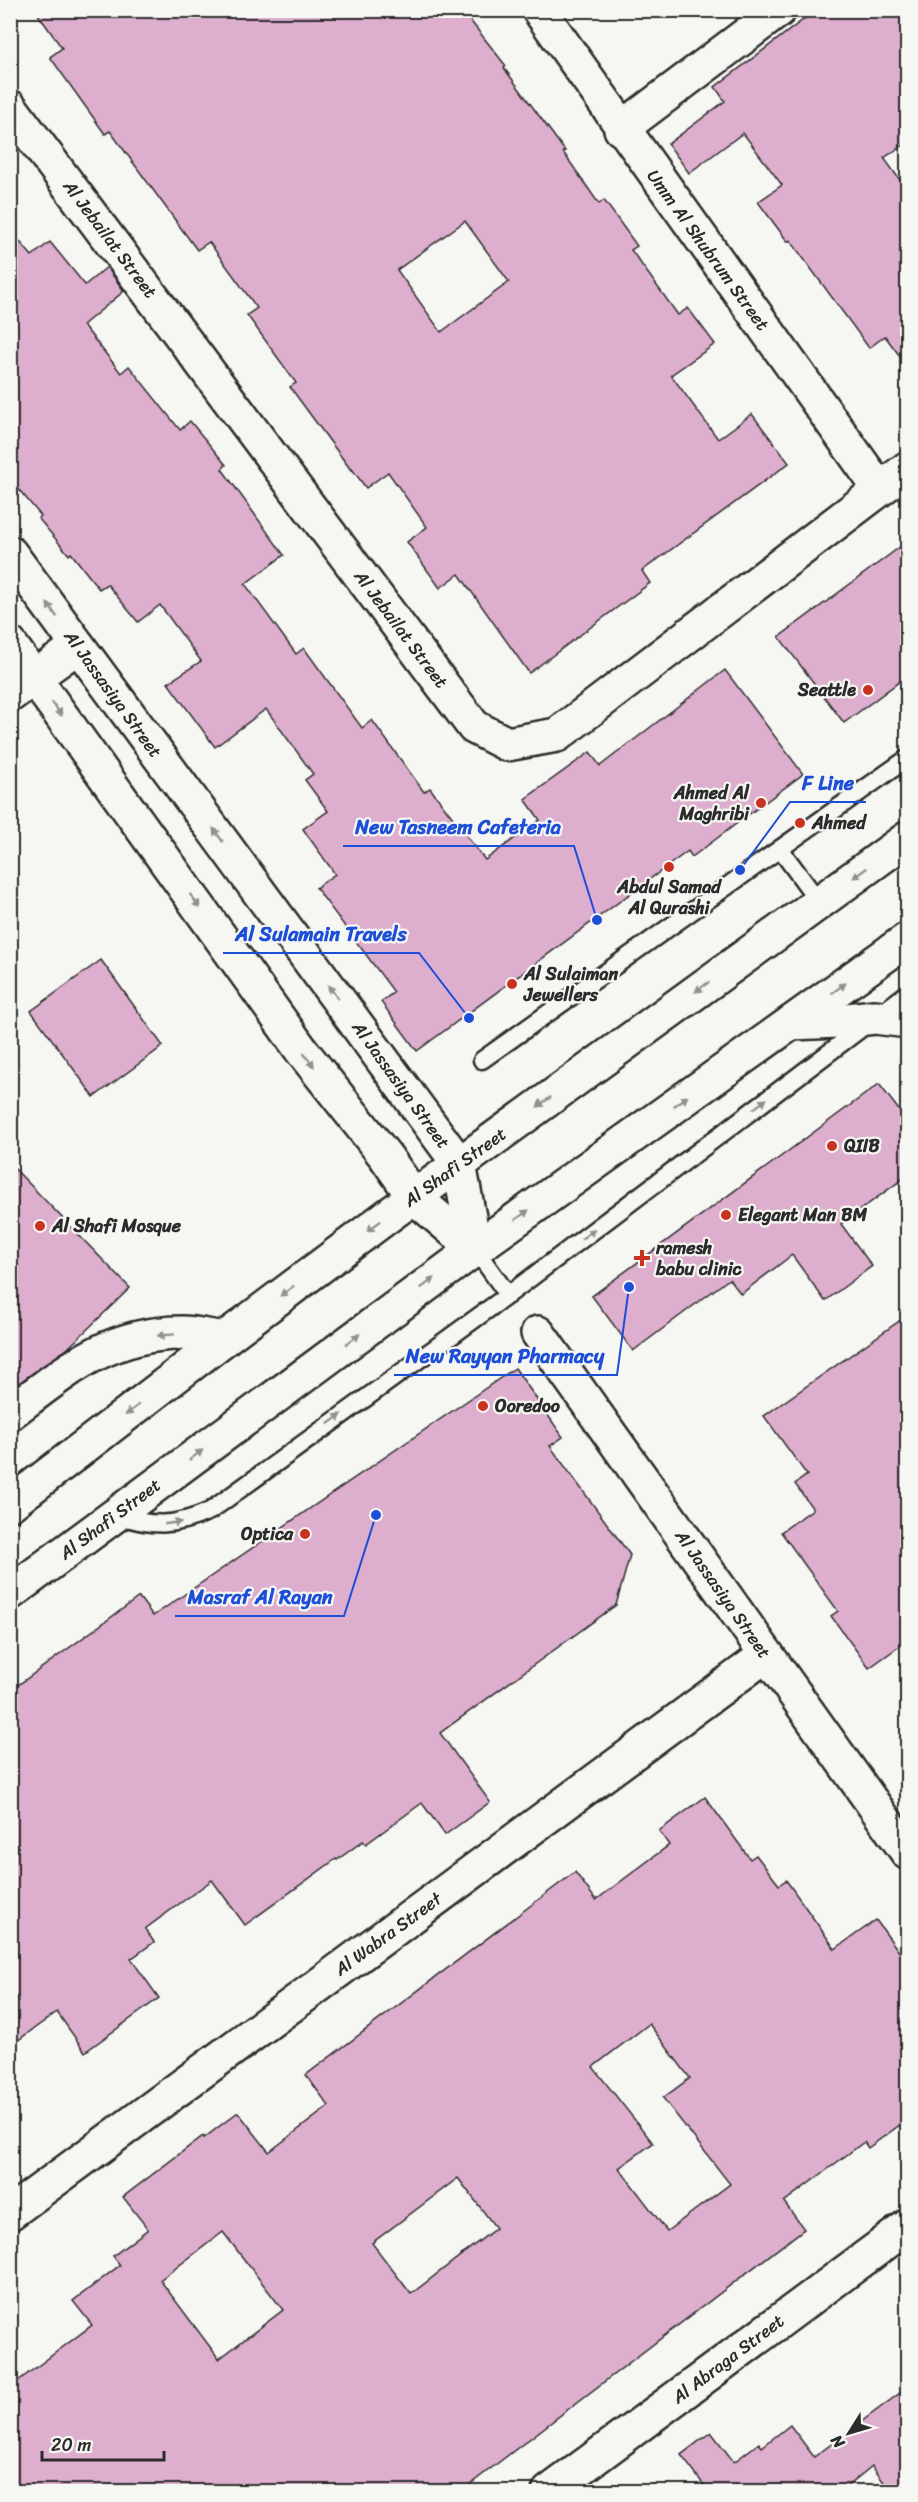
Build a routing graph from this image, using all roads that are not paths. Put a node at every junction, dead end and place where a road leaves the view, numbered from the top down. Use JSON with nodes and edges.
{"nodes":[{"id":1,"x":539,"y":10,"type":"edge"},
{"id":2,"x":779,"y":10,"type":"edge"},
{"id":3,"x":10,"y":107,"type":"edge"},
{"id":4,"x":621,"y":129,"type":"junction"},
{"id":5,"x":908,"y":468,"type":"edge"},
{"id":6,"x":879,"y":488,"type":"junction"},
{"id":7,"x":10,"y":553,"type":"edge"},
{"id":8,"x":10,"y":644,"type":"edge"},
{"id":9,"x":78,"y":646,"type":"junction"},
{"id":10,"x":23,"y":686,"type":"edge"},
{"id":11,"x":908,"y":758,"type":"edge"},
{"id":12,"x":908,"y":838,"type":"edge"},
{"id":13,"x":780,"y":849,"type":"junction"},
{"id":14,"x":819,"y":902,"type":"junction"},
{"id":15,"x":908,"y":939,"type":"edge"},
{"id":16,"x":908,"y":993,"type":"edge"},
{"id":17,"x":875,"y":1017,"type":"junction"},
{"id":18,"x":908,"y":1021,"type":"edge"},
{"id":19,"x":791,"y":1023,"type":"junction"},
{"id":20,"x":482,"y":1060,"type":"dead end"},
{"id":21,"x":459,"y":1164,"type":"junction"},
{"id":22,"x":414,"y":1197,"type":"junction"},
{"id":23,"x":474,"y":1249,"type":"junction"},
{"id":24,"x":507,"y":1295,"type":"junction"},
{"id":25,"x":538,"y":1333,"type":"dead end"},
{"id":26,"x":224,"y":1339,"type":"junction"},
{"id":27,"x":10,"y":1413,"type":"edge"},
{"id":28,"x":10,"y":1504,"type":"edge"},
{"id":29,"x":116,"y":1515,"type":"junction"},
{"id":30,"x":10,"y":1593,"type":"edge"},
{"id":31,"x":766,"y":1655,"type":"junction"},
{"id":32,"x":908,"y":1854,"type":"edge"},
{"id":33,"x":10,"y":2213,"type":"edge"},
{"id":34,"x":908,"y":2226,"type":"edge"},
{"id":35,"x":549,"y":2492,"type":"edge"}],
"edges":[{"from":1,"to":4,"type":"street","name":"Umm Al Shubrum Street"},
{"from":2,"to":4,"type":"street"},
{"from":3,"to":6,"type":"street","name":"Al Jebailat Street"},
{"from":4,"to":6,"type":"street","name":"Umm Al Shubrum Street"},
{"from":5,"to":6,"type":"street","name":"Al Jebailat Street"},
{"from":9,"to":7,"type":"street","name":"Al Jassasiya Street","one_way":true},
{"from":8,"to":10,"type":"street"},
{"from":9,"to":10,"type":"street"},
{"from":21,"to":9,"type":"street","name":"Al Jassasiya Street","one_way":true},
{"from":10,"to":22,"type":"street","one_way":true},
{"from":11,"to":13,"type":"lane"},
{"from":12,"to":14,"type":"street","name":"Al Shafi Street","one_way":true},
{"from":13,"to":14,"type":"lane"},
{"from":13,"to":20,"type":"lane"},
{"from":14,"to":21,"type":"street","name":"Al Shafi Street","one_way":true},
{"from":19,"to":15,"type":"street","name":"Al Shafi Street","one_way":true},
{"from":16,"to":17,"type":"lane"},
{"from":17,"to":18,"type":"street"},
{"from":17,"to":19,"type":"street"},
{"from":24,"to":17,"type":"lane","one_way":true},
{"from":23,"to":19,"type":"street","name":"Al Shafi Street","one_way":true},
{"from":21,"to":22,"type":"street","name":"Al Shafi Street"},
{"from":21,"to":23,"type":"street","name":"Al Jassasiya Street"},
{"from":22,"to":23,"type":"street"},
{"from":22,"to":26,"type":"street","name":"Al Shafi Street","one_way":true},
{"from":23,"to":24,"type":"lane"},
{"from":29,"to":23,"type":"street","name":"Al Shafi Street","one_way":true},
{"from":29,"to":24,"type":"lane","one_way":true},
{"from":25,"to":31,"type":"street","name":"Al Jassasiya Street"},
{"from":26,"to":27,"type":"street","one_way":true},
{"from":26,"to":28,"type":"street","name":"Al Shafi Street","one_way":true},
{"from":29,"to":30,"type":"street","name":"Al Shafi Street"},
{"from":31,"to":32,"type":"street","name":"Al Jassasiya Street"},
{"from":31,"to":33,"type":"street","name":"Al Wabra Street"},
{"from":34,"to":35,"type":"street","name":"Al Abraga Street"}]}
